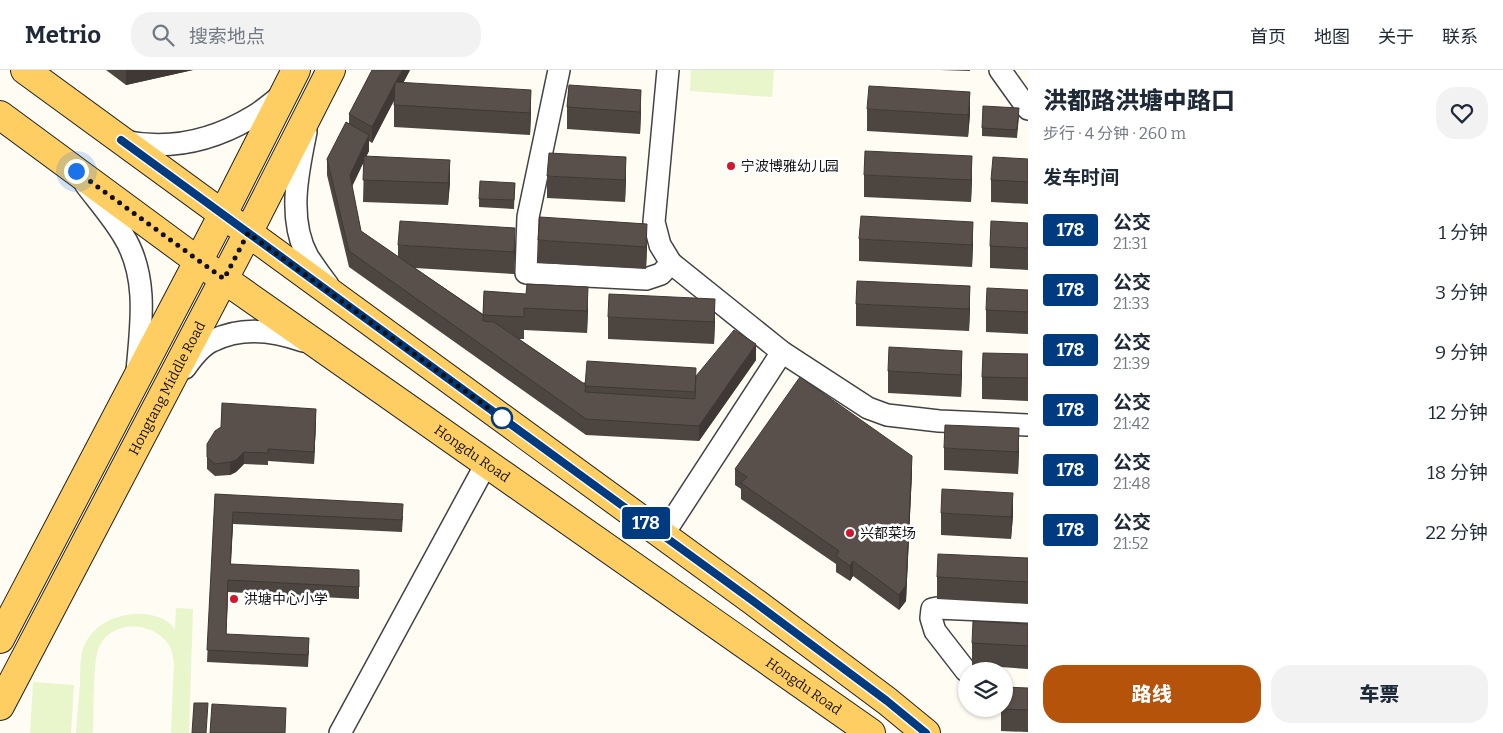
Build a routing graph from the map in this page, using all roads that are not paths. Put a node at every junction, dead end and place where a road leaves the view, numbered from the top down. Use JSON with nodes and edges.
{"nodes":[{"id":1,"x":25,"y":70,"type":"edge"},
{"id":2,"x":331,"y":70,"type":"edge"},
{"id":3,"x":559,"y":70,"type":"edge"},
{"id":4,"x":668,"y":70,"type":"edge"},
{"id":5,"x":1000,"y":70,"type":"edge"},
{"id":6,"x":290,"y":82,"type":"edge"},
{"id":7,"x":1028,"y":109,"type":"edge"},
{"id":8,"x":310,"y":112,"type":"junction"},
{"id":9,"x":0,"y":115,"type":"edge"},
{"id":10,"x":121,"y":140,"type":"junction"},
{"id":11,"x":76,"y":171,"type":"junction"},
{"id":12,"x":223,"y":214,"type":"junction"},
{"id":13,"x":248,"y":233,"type":"junction"},
{"id":14,"x":198,"y":261,"type":"junction"},
{"id":15,"x":671,"y":263,"type":"junction"},
{"id":16,"x":224,"y":279,"type":"junction"},
{"id":17,"x":337,"y":298,"type":"junction"},
{"id":18,"x":320,"y":347,"type":"junction"},
{"id":19,"x":782,"y":352,"type":"junction"},
{"id":20,"x":136,"y":379,"type":"junction"},
{"id":21,"x":165,"y":391,"type":"junction"},
{"id":22,"x":1028,"y":425,"type":"edge"},
{"id":23,"x":486,"y":464,"type":"junction"},
{"id":24,"x":663,"y":535,"type":"junction"},
{"id":25,"x":1028,"y":612,"type":"edge"},
{"id":26,"x":0,"y":639,"type":"edge"},
{"id":27,"x":959,"y":662,"type":"edge"},
{"id":28,"x":0,"y":706,"type":"edge"},
{"id":29,"x":340,"y":733,"type":"edge"},
{"id":30,"x":871,"y":733,"type":"edge"},
{"id":31,"x":926,"y":733,"type":"edge"}],
"edges":[{"from":1,"to":10,"type":"main road"},
{"from":2,"to":8,"type":"main road","name":"Hongtang Middle Road"},
{"from":3,"to":15,"type":"street"},
{"from":4,"to":15,"type":"street"},
{"from":5,"to":7,"type":"street"},
{"from":6,"to":10,"type":"street"},
{"from":6,"to":12,"type":"main road"},
{"from":8,"to":13,"type":"main road","name":"Hongtang Middle Road"},
{"from":8,"to":17,"type":"street"},
{"from":9,"to":11,"type":"main road","name":"Hongdu Road"},
{"from":10,"to":12,"type":"main road"},
{"from":11,"to":14,"type":"main road","name":"Hongdu Road"},
{"from":11,"to":20,"type":"street"},
{"from":12,"to":13,"type":"main road"},
{"from":12,"to":14,"type":"main road"},
{"from":13,"to":16,"type":"main road","name":"Hongtang Middle Road"},
{"from":13,"to":17,"type":"main road"},
{"from":14,"to":16,"type":"main road","name":"Hongdu Road"},
{"from":14,"to":20,"type":"main road"},
{"from":15,"to":19,"type":"street"},
{"from":16,"to":18,"type":"main road","name":"Hongdu Road"},
{"from":16,"to":21,"type":"main road","name":"Hongtang Middle Road"},
{"from":17,"to":24,"type":"main road"},
{"from":18,"to":21,"type":"street"},
{"from":18,"to":23,"type":"main road","name":"Hongdu Road"},
{"from":19,"to":22,"type":"street"},
{"from":19,"to":24,"type":"street"},
{"from":20,"to":26,"type":"main road"},
{"from":21,"to":28,"type":"main road","name":"Hongtang Middle Road"},
{"from":23,"to":29,"type":"street"},
{"from":23,"to":30,"type":"main road","name":"Hongdu Road"},
{"from":24,"to":31,"type":"main road"},
{"from":25,"to":27,"type":"street"}]}
